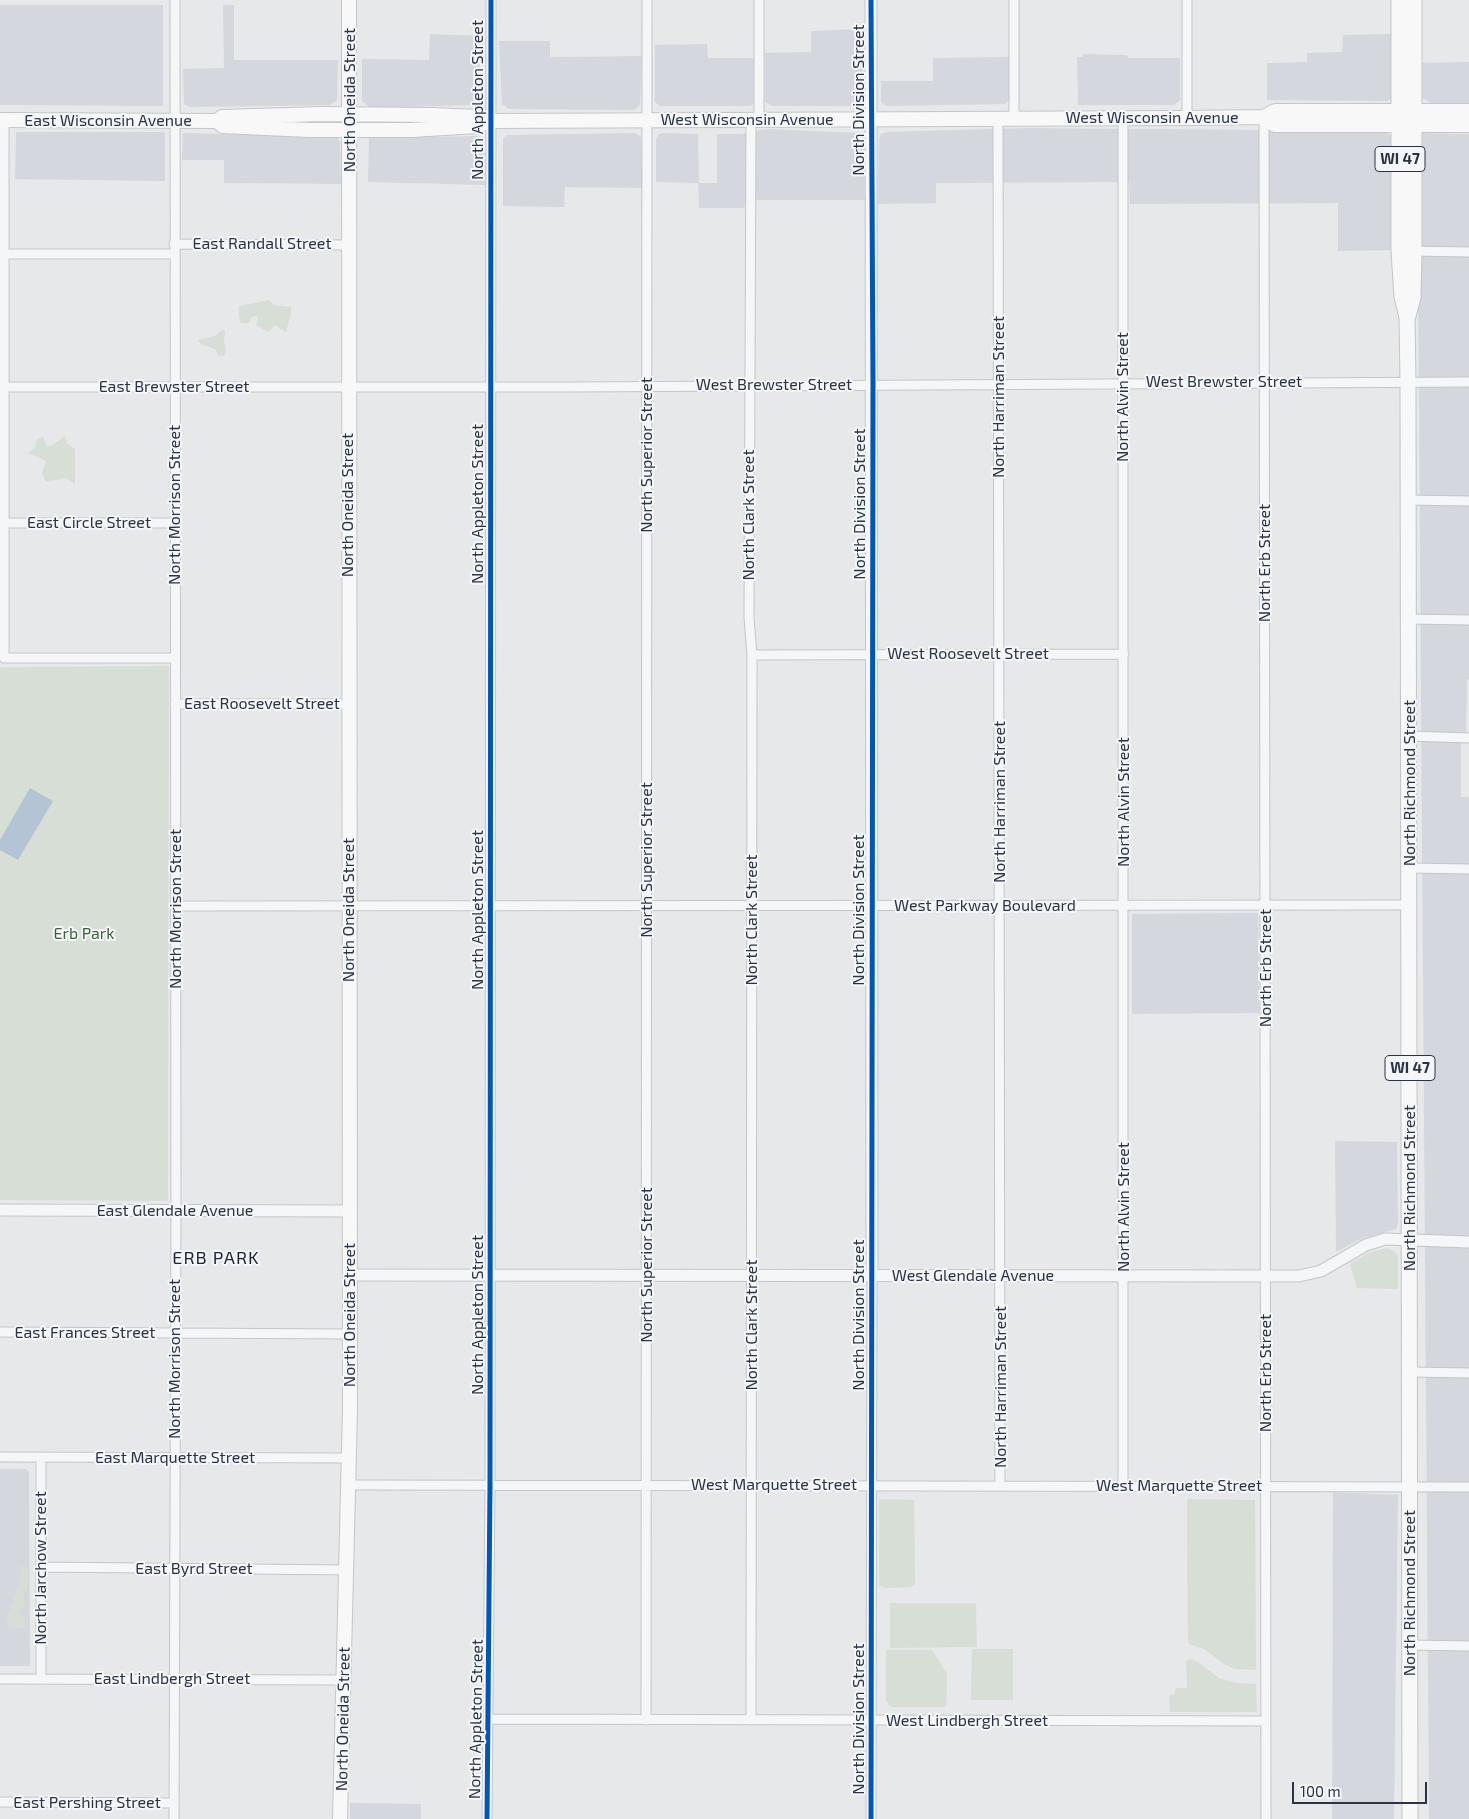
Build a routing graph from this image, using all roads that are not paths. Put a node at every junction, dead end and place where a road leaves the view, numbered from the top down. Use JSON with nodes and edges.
{"nodes":[{"id":1,"x":175,"y":0,"type":"edge"},
{"id":2,"x":349,"y":0,"type":"edge"},
{"id":3,"x":491,"y":0,"type":"edge"},
{"id":4,"x":647,"y":0,"type":"edge"},
{"id":5,"x":759,"y":0,"type":"edge"},
{"id":6,"x":871,"y":0,"type":"edge"},
{"id":7,"x":1014,"y":0,"type":"edge"},
{"id":8,"x":1188,"y":0,"type":"edge"},
{"id":9,"x":1399,"y":0,"type":"edge"},
{"id":10,"x":1414,"y":0,"type":"edge"},
{"id":11,"x":1469,"y":111,"type":"edge"},
{"id":12,"x":350,"y":114,"type":"junction"},
{"id":13,"x":1264,"y":117,"type":"junction"},
{"id":14,"x":1406,"y":117,"type":"junction"},
{"id":15,"x":998,"y":118,"type":"junction"},
{"id":16,"x":1014,"y":118,"type":"junction"},
{"id":17,"x":1123,"y":118,"type":"junction"},
{"id":18,"x":1187,"y":118,"type":"junction"},
{"id":19,"x":872,"y":119,"type":"junction"},
{"id":20,"x":2,"y":120,"type":"edge"},
{"id":21,"x":648,"y":120,"type":"junction"},
{"id":22,"x":755,"y":120,"type":"junction"},
{"id":23,"x":175,"y":121,"type":"junction"},
{"id":24,"x":216,"y":121,"type":"junction"},
{"id":25,"x":492,"y":121,"type":"junction"},
{"id":26,"x":1469,"y":126,"type":"edge"},
{"id":27,"x":350,"y":130,"type":"junction"},
{"id":28,"x":174,"y":244,"type":"junction"},
{"id":29,"x":350,"y":244,"type":"junction"},
{"id":30,"x":1407,"y":251,"type":"junction"},
{"id":31,"x":1469,"y":252,"type":"edge"},
{"id":32,"x":2,"y":254,"type":"edge"},
{"id":33,"x":174,"y":254,"type":"junction"},
{"id":34,"x":1408,"y":381,"type":"junction"},
{"id":35,"x":1123,"y":382,"type":"junction"},
{"id":36,"x":1265,"y":382,"type":"junction"},
{"id":37,"x":1469,"y":382,"type":"edge"},
{"id":38,"x":998,"y":383,"type":"junction"},
{"id":39,"x":873,"y":384,"type":"junction"},
{"id":40,"x":749,"y":385,"type":"junction"},
{"id":41,"x":491,"y":386,"type":"junction"},
{"id":42,"x":647,"y":386,"type":"junction"},
{"id":43,"x":2,"y":387,"type":"edge"},
{"id":44,"x":175,"y":387,"type":"junction"},
{"id":45,"x":348,"y":388,"type":"junction"},
{"id":46,"x":1408,"y":500,"type":"junction"},
{"id":47,"x":1469,"y":501,"type":"edge"},
{"id":48,"x":3,"y":523,"type":"junction"},
{"id":49,"x":175,"y":523,"type":"junction"},
{"id":50,"x":1409,"y":619,"type":"junction"},
{"id":51,"x":1469,"y":620,"type":"edge"},
{"id":52,"x":1001,"y":654,"type":"junction"},
{"id":53,"x":1124,"y":654,"type":"junction"},
{"id":54,"x":752,"y":655,"type":"junction"},
{"id":55,"x":872,"y":655,"type":"junction"},
{"id":56,"x":175,"y":658,"type":"junction"},
{"id":57,"x":176,"y":704,"type":"junction"},
{"id":58,"x":348,"y":704,"type":"junction"},
{"id":59,"x":1409,"y":736,"type":"junction"},
{"id":60,"x":1469,"y":738,"type":"edge"},
{"id":61,"x":1410,"y":868,"type":"junction"},
{"id":62,"x":1469,"y":869,"type":"edge"},
{"id":63,"x":1411,"y":905,"type":"junction"},
{"id":64,"x":176,"y":906,"type":"junction"},
{"id":65,"x":348,"y":906,"type":"junction"},
{"id":66,"x":491,"y":906,"type":"junction"},
{"id":67,"x":872,"y":906,"type":"junction"},
{"id":68,"x":999,"y":906,"type":"junction"},
{"id":69,"x":1124,"y":906,"type":"junction"},
{"id":70,"x":1266,"y":906,"type":"junction"},
{"id":71,"x":648,"y":907,"type":"junction"},
{"id":72,"x":752,"y":907,"type":"junction"},
{"id":73,"x":0,"y":1210,"type":"edge"},
{"id":74,"x":349,"y":1211,"type":"junction"},
{"id":75,"x":176,"y":1212,"type":"junction"},
{"id":76,"x":1410,"y":1240,"type":"junction"},
{"id":77,"x":1469,"y":1242,"type":"edge"},
{"id":78,"x":490,"y":1274,"type":"junction"},
{"id":79,"x":349,"y":1275,"type":"junction"},
{"id":80,"x":647,"y":1275,"type":"junction"},
{"id":81,"x":752,"y":1275,"type":"junction"},
{"id":82,"x":872,"y":1276,"type":"junction"},
{"id":83,"x":1002,"y":1276,"type":"junction"},
{"id":84,"x":1124,"y":1276,"type":"junction"},
{"id":85,"x":1266,"y":1276,"type":"junction"},
{"id":86,"x":0,"y":1332,"type":"edge"},
{"id":87,"x":175,"y":1333,"type":"junction"},
{"id":88,"x":350,"y":1334,"type":"junction"},
{"id":89,"x":1410,"y":1372,"type":"junction"},
{"id":90,"x":1469,"y":1373,"type":"edge"},
{"id":91,"x":0,"y":1457,"type":"edge"},
{"id":92,"x":41,"y":1458,"type":"junction"},
{"id":93,"x":175,"y":1458,"type":"junction"},
{"id":94,"x":350,"y":1458,"type":"junction"},
{"id":95,"x":349,"y":1485,"type":"junction"},
{"id":96,"x":490,"y":1485,"type":"junction"},
{"id":97,"x":646,"y":1485,"type":"junction"},
{"id":98,"x":752,"y":1485,"type":"junction"},
{"id":99,"x":872,"y":1485,"type":"junction"},
{"id":100,"x":1000,"y":1485,"type":"junction"},
{"id":101,"x":1123,"y":1486,"type":"junction"},
{"id":102,"x":1266,"y":1486,"type":"junction"},
{"id":103,"x":1410,"y":1486,"type":"junction"},
{"id":104,"x":1469,"y":1487,"type":"edge"},
{"id":105,"x":41,"y":1567,"type":"junction"},
{"id":106,"x":174,"y":1569,"type":"junction"},
{"id":107,"x":347,"y":1570,"type":"junction"},
{"id":108,"x":1410,"y":1645,"type":"junction"},
{"id":109,"x":1469,"y":1646,"type":"edge"},
{"id":110,"x":0,"y":1678,"type":"edge"},
{"id":111,"x":41,"y":1679,"type":"junction"},
{"id":112,"x":175,"y":1679,"type":"junction"},
{"id":113,"x":344,"y":1680,"type":"junction"},
{"id":114,"x":489,"y":1719,"type":"junction"},
{"id":115,"x":646,"y":1720,"type":"junction"},
{"id":116,"x":751,"y":1720,"type":"junction"},
{"id":117,"x":872,"y":1721,"type":"junction"},
{"id":118,"x":1265,"y":1722,"type":"junction"},
{"id":119,"x":0,"y":1802,"type":"edge"},
{"id":120,"x":174,"y":1802,"type":"junction"},
{"id":121,"x":174,"y":1819,"type":"edge"},
{"id":122,"x":340,"y":1819,"type":"edge"},
{"id":123,"x":487,"y":1819,"type":"edge"},
{"id":124,"x":870,"y":1819,"type":"edge"},
{"id":125,"x":1266,"y":1819,"type":"edge"},
{"id":126,"x":1410,"y":1819,"type":"edge"}],
"edges":[{"from":1,"to":23,"type":"street","name":"North Morrison Street"},
{"from":2,"to":12,"type":"main road","name":"North Oneida Street"},
{"from":3,"to":25,"type":"street","name":"North Appleton Street"},
{"from":4,"to":21,"type":"street","name":"North Superior Street"},
{"from":5,"to":22,"type":"street","name":"North Clark Street"},
{"from":6,"to":19,"type":"street","name":"North Division Street"},
{"from":7,"to":16,"type":"street"},
{"from":8,"to":18,"type":"street"},
{"from":9,"to":14,"type":"main road","name":"North Richmond Street","number":"WI 47"},
{"from":10,"to":14,"type":"main road","name":"North Richmond Street","number":"WI 47"},
{"from":11,"to":14,"type":"main road","name":"West Wisconsin Avenue"},
{"from":12,"to":24,"type":"main road","name":"East Wisconsin Avenue"},
{"from":12,"to":25,"type":"main road","name":"West Wisconsin Avenue"},
{"from":12,"to":27,"type":"main road","name":"North Oneida Street"},
{"from":13,"to":14,"type":"main road","name":"West Wisconsin Avenue"},
{"from":13,"to":18,"type":"main road","name":"West Wisconsin Avenue"},
{"from":13,"to":36,"type":"street","name":"North Erb Street"},
{"from":14,"to":26,"type":"main road","name":"West Wisconsin Avenue"},
{"from":14,"to":30,"type":"main road","name":"North Richmond Street","number":"WI 47"},
{"from":15,"to":16,"type":"main road","name":"West Wisconsin Avenue"},
{"from":15,"to":19,"type":"main road","name":"West Wisconsin Avenue"},
{"from":15,"to":38,"type":"street","name":"North Harriman Street"},
{"from":16,"to":17,"type":"main road","name":"West Wisconsin Avenue"},
{"from":17,"to":18,"type":"main road","name":"West Wisconsin Avenue"},
{"from":17,"to":35,"type":"street","name":"North Alvin Street"},
{"from":19,"to":22,"type":"main road","name":"West Wisconsin Avenue"},
{"from":19,"to":39,"type":"street","name":"North Division Street"},
{"from":20,"to":23,"type":"main road","name":"East Wisconsin Avenue"},
{"from":20,"to":32,"type":"street"},
{"from":21,"to":22,"type":"main road","name":"West Wisconsin Avenue"},
{"from":21,"to":25,"type":"main road","name":"West Wisconsin Avenue"},
{"from":21,"to":42,"type":"street","name":"North Superior Street"},
{"from":22,"to":40,"type":"street","name":"North Clark Street"},
{"from":23,"to":24,"type":"main road","name":"East Wisconsin Avenue"},
{"from":23,"to":28,"type":"street","name":"North Morrison Street"},
{"from":24,"to":27,"type":"main road","name":"East Wisconsin Avenue"},
{"from":25,"to":27,"type":"main road","name":"East Wisconsin Avenue"},
{"from":25,"to":41,"type":"street","name":"North Appleton Street"},
{"from":27,"to":29,"type":"main road","name":"North Oneida Street"},
{"from":28,"to":29,"type":"street","name":"East Randall Street"},
{"from":28,"to":33,"type":"street","name":"North Morrison Street"},
{"from":29,"to":45,"type":"main road","name":"North Oneida Street"},
{"from":30,"to":31,"type":"street"},
{"from":30,"to":34,"type":"main road","name":"North Richmond Street","number":"WI 47"},
{"from":32,"to":33,"type":"street","name":"East Randall Street"},
{"from":32,"to":43,"type":"street"},
{"from":33,"to":44,"type":"street","name":"North Morrison Street"},
{"from":34,"to":36,"type":"street","name":"West Brewster Street"},
{"from":34,"to":37,"type":"street","name":"West Brewster Street"},
{"from":34,"to":46,"type":"main road","name":"North Richmond Street","number":"WI 47"},
{"from":35,"to":36,"type":"street","name":"West Brewster Street"},
{"from":35,"to":38,"type":"street","name":"West Brewster Street"},
{"from":35,"to":53,"type":"street","name":"North Alvin Street"},
{"from":36,"to":70,"type":"street","name":"North Erb Street"},
{"from":38,"to":39,"type":"street","name":"West Brewster Street"},
{"from":38,"to":52,"type":"street","name":"North Harriman Street"},
{"from":39,"to":40,"type":"street","name":"West Brewster Street"},
{"from":39,"to":55,"type":"street","name":"North Division Street"},
{"from":40,"to":42,"type":"street","name":"West Brewster Street"},
{"from":40,"to":54,"type":"street","name":"North Clark Street"},
{"from":41,"to":42,"type":"street","name":"West Brewster Street"},
{"from":41,"to":45,"type":"street","name":"West Brewster Street"},
{"from":41,"to":66,"type":"street","name":"North Appleton Street"},
{"from":42,"to":71,"type":"street","name":"North Superior Street"},
{"from":43,"to":44,"type":"street","name":"East Brewster Street"},
{"from":43,"to":48,"type":"street"},
{"from":44,"to":45,"type":"street","name":"East Brewster Street"},
{"from":44,"to":49,"type":"street","name":"North Morrison Street"},
{"from":45,"to":58,"type":"main road","name":"North Oneida Street"},
{"from":46,"to":47,"type":"street"},
{"from":46,"to":50,"type":"main road","name":"North Richmond Street","number":"WI 47"},
{"from":48,"to":49,"type":"street","name":"East Circle Street"},
{"from":48,"to":56,"type":"street"},
{"from":49,"to":56,"type":"street","name":"North Morrison Street"},
{"from":50,"to":51,"type":"street"},
{"from":50,"to":59,"type":"main road","name":"North Richmond Street","number":"WI 47"},
{"from":52,"to":53,"type":"street","name":"West Roosevelt Street"},
{"from":52,"to":55,"type":"street","name":"West Roosevelt Street"},
{"from":52,"to":68,"type":"street","name":"North Harriman Street"},
{"from":53,"to":69,"type":"street","name":"North Alvin Street"},
{"from":54,"to":55,"type":"street","name":"West Roosevelt Street"},
{"from":54,"to":72,"type":"street","name":"North Clark Street"},
{"from":55,"to":67,"type":"street","name":"North Division Street"},
{"from":56,"to":57,"type":"street","name":"North Morrison Street"},
{"from":57,"to":58,"type":"street","name":"East Roosevelt Street"},
{"from":57,"to":64,"type":"street","name":"North Morrison Street"},
{"from":58,"to":65,"type":"main road","name":"North Oneida Street"},
{"from":59,"to":60,"type":"street"},
{"from":59,"to":61,"type":"main road","name":"North Richmond Street","number":"WI 47"},
{"from":61,"to":62,"type":"street"},
{"from":61,"to":63,"type":"main road","name":"North Richmond Street","number":"WI 47"},
{"from":63,"to":70,"type":"street","name":"West Parkway Boulevard"},
{"from":63,"to":76,"type":"main road","name":"North Richmond Street","number":"WI 47"},
{"from":64,"to":65,"type":"street","name":"West Parkway Boulevard"},
{"from":64,"to":75,"type":"street","name":"North Morrison Street"},
{"from":65,"to":66,"type":"street","name":"West Parkway Boulevard"},
{"from":65,"to":74,"type":"main road","name":"North Oneida Street"},
{"from":66,"to":71,"type":"street","name":"West Parkway Boulevard"},
{"from":66,"to":78,"type":"street","name":"North Appleton Street"},
{"from":67,"to":68,"type":"street","name":"West Parkway Boulevard"},
{"from":67,"to":72,"type":"street","name":"West Parkway Boulevard"},
{"from":67,"to":82,"type":"street","name":"North Division Street"},
{"from":68,"to":69,"type":"street","name":"West Parkway Boulevard"},
{"from":68,"to":83,"type":"street","name":"North Harriman Street"},
{"from":69,"to":70,"type":"street","name":"West Parkway Boulevard"},
{"from":69,"to":84,"type":"street","name":"North Alvin Street"},
{"from":70,"to":85,"type":"street","name":"North Erb Street"},
{"from":71,"to":72,"type":"street","name":"West Parkway Boulevard"},
{"from":71,"to":80,"type":"street","name":"North Superior Street"},
{"from":72,"to":81,"type":"street","name":"North Clark Street"},
{"from":73,"to":75,"type":"street","name":"East Glendale Avenue"},
{"from":74,"to":75,"type":"street","name":"East Glendale Avenue"},
{"from":74,"to":79,"type":"main road","name":"North Oneida Street"},
{"from":75,"to":87,"type":"street","name":"North Morrison Street"},
{"from":76,"to":77,"type":"street","name":"West Glendale Avenue"},
{"from":76,"to":85,"type":"street","name":"West Glendale Avenue"},
{"from":76,"to":89,"type":"main road","name":"North Richmond Street","number":"WI 47"},
{"from":78,"to":79,"type":"street","name":"West Glendale Avenue"},
{"from":78,"to":80,"type":"street","name":"West Glendale Avenue"},
{"from":78,"to":96,"type":"street","name":"North Appleton Street"},
{"from":79,"to":88,"type":"main road","name":"North Oneida Street"},
{"from":80,"to":81,"type":"street","name":"West Glendale Avenue"},
{"from":80,"to":97,"type":"street","name":"North Superior Street"},
{"from":81,"to":82,"type":"street","name":"West Glendale Avenue"},
{"from":81,"to":98,"type":"street","name":"North Clark Street"},
{"from":82,"to":83,"type":"street","name":"West Glendale Avenue"},
{"from":82,"to":99,"type":"street","name":"North Division Street"},
{"from":83,"to":84,"type":"street","name":"West Glendale Avenue"},
{"from":83,"to":100,"type":"street","name":"North Harriman Street"},
{"from":84,"to":85,"type":"street","name":"West Glendale Avenue"},
{"from":84,"to":101,"type":"street","name":"North Alvin Street"},
{"from":85,"to":102,"type":"street","name":"North Erb Street"},
{"from":86,"to":87,"type":"street","name":"East Frances Street"},
{"from":87,"to":88,"type":"street","name":"East Frances Street"},
{"from":87,"to":93,"type":"street","name":"North Morrison Street"},
{"from":88,"to":94,"type":"main road","name":"North Oneida Street"},
{"from":89,"to":90,"type":"street"},
{"from":89,"to":103,"type":"main road","name":"North Richmond Street","number":"WI 47"},
{"from":91,"to":92,"type":"street","name":"East Marquette Street"},
{"from":92,"to":93,"type":"street","name":"East Marquette Street"},
{"from":92,"to":105,"type":"street","name":"North Jarchow Street"},
{"from":93,"to":94,"type":"street","name":"East Marquette Street"},
{"from":93,"to":106,"type":"street","name":"North Morrison Street"},
{"from":94,"to":95,"type":"main road","name":"North Oneida Street"},
{"from":95,"to":96,"type":"street","name":"West Marquette Street"},
{"from":95,"to":107,"type":"main road","name":"North Oneida Street"},
{"from":96,"to":97,"type":"street","name":"West Marquette Street"},
{"from":96,"to":114,"type":"street","name":"North Appleton Street"},
{"from":97,"to":98,"type":"street","name":"West Marquette Street"},
{"from":97,"to":115,"type":"street","name":"North Superior Street"},
{"from":98,"to":99,"type":"street","name":"West Marquette Street"},
{"from":98,"to":116,"type":"street","name":"North Clark Street"},
{"from":99,"to":100,"type":"street","name":"West Marquette Street"},
{"from":99,"to":117,"type":"street","name":"North Division Street"},
{"from":100,"to":101,"type":"street","name":"West Marquette Street"},
{"from":101,"to":102,"type":"street","name":"West Marquette Street"},
{"from":102,"to":103,"type":"street","name":"West Marquette Street"},
{"from":102,"to":118,"type":"street","name":"North Erb Street"},
{"from":103,"to":104,"type":"street","name":"West Marquette Street"},
{"from":103,"to":108,"type":"main road","name":"North Richmond Street","number":"WI 47"},
{"from":105,"to":106,"type":"street","name":"East Byrd Street"},
{"from":105,"to":111,"type":"street","name":"North Jarchow Street"},
{"from":106,"to":107,"type":"street","name":"East Byrd Street"},
{"from":106,"to":112,"type":"street","name":"North Morrison Street"},
{"from":107,"to":113,"type":"main road","name":"North Oneida Street"},
{"from":108,"to":109,"type":"street"},
{"from":108,"to":126,"type":"main road","name":"North Richmond Street","number":"WI 47"},
{"from":110,"to":111,"type":"street","name":"East Lindbergh Street"},
{"from":111,"to":112,"type":"street","name":"East Lindbergh Street"},
{"from":112,"to":113,"type":"street","name":"East Lindbergh Street"},
{"from":112,"to":120,"type":"street","name":"North Morrison Street"},
{"from":113,"to":122,"type":"main road","name":"North Oneida Street"},
{"from":114,"to":115,"type":"street","name":"West Lindbergh Street"},
{"from":114,"to":123,"type":"street","name":"North Appleton Street"},
{"from":115,"to":116,"type":"street","name":"West Lindbergh Street"},
{"from":116,"to":117,"type":"street","name":"West Lindbergh Street"},
{"from":117,"to":118,"type":"street","name":"West Lindbergh Street"},
{"from":117,"to":124,"type":"street","name":"North Division Street"},
{"from":118,"to":125,"type":"street","name":"North Erb Street"},
{"from":119,"to":120,"type":"street","name":"East Pershing Street"},
{"from":120,"to":121,"type":"street","name":"North Morrison Street"}]}
